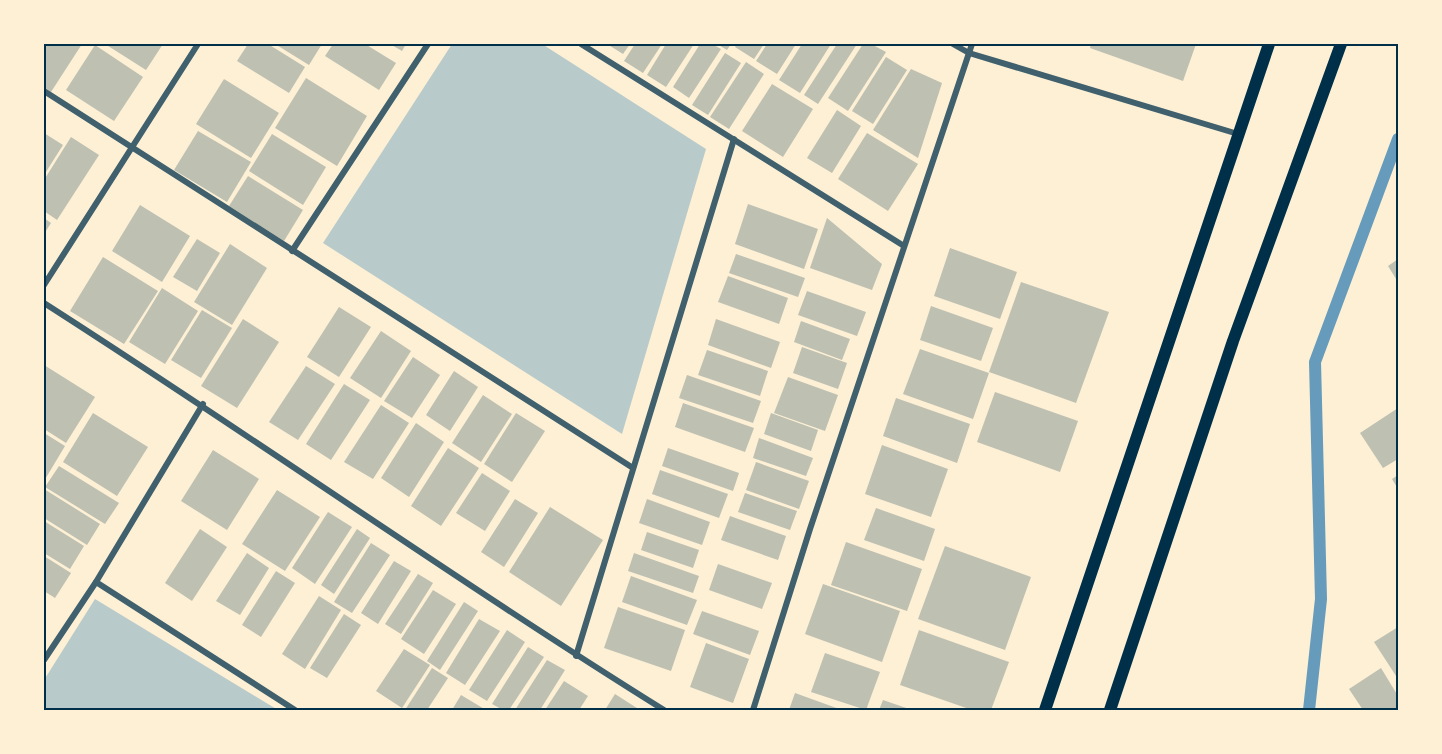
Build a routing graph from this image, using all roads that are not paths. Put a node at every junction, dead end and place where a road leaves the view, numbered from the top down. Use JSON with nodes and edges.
{"nodes":[{"id":1,"x":198,"y":44,"type":"edge"},
{"id":2,"x":428,"y":44,"type":"edge"},
{"id":3,"x":581,"y":44,"type":"edge"},
{"id":4,"x":953,"y":44,"type":"edge"},
{"id":5,"x":972,"y":44,"type":"edge"},
{"id":6,"x":1269,"y":44,"type":"edge"},
{"id":7,"x":1341,"y":44,"type":"edge"},
{"id":8,"x":969,"y":53,"type":"junction"},
{"id":9,"x":44,"y":91,"type":"edge"},
{"id":10,"x":1238,"y":134,"type":"junction"},
{"id":11,"x":734,"y":139,"type":"junction"},
{"id":12,"x":131,"y":147,"type":"junction"},
{"id":13,"x":904,"y":246,"type":"junction"},
{"id":14,"x":292,"y":251,"type":"junction"},
{"id":15,"x":44,"y":285,"type":"edge"},
{"id":16,"x":44,"y":303,"type":"edge"},
{"id":17,"x":203,"y":404,"type":"junction"},
{"id":18,"x":633,"y":468,"type":"junction"},
{"id":19,"x":96,"y":582,"type":"junction"},
{"id":20,"x":576,"y":656,"type":"junction"},
{"id":21,"x":44,"y":660,"type":"edge"},
{"id":22,"x":295,"y":711,"type":"edge"},
{"id":23,"x":664,"y":711,"type":"edge"},
{"id":24,"x":753,"y":711,"type":"edge"},
{"id":25,"x":1045,"y":711,"type":"edge"},
{"id":26,"x":1110,"y":711,"type":"edge"}],
"edges":[{"from":1,"to":12,"type":"street"},
{"from":2,"to":14,"type":"street"},
{"from":3,"to":11,"type":"street"},
{"from":4,"to":8,"type":"street"},
{"from":5,"to":8,"type":"street"},
{"from":6,"to":10,"type":"main road"},
{"from":7,"to":26,"type":"main road"},
{"from":8,"to":10,"type":"street"},
{"from":8,"to":13,"type":"street"},
{"from":9,"to":12,"type":"street"},
{"from":10,"to":25,"type":"main road"},
{"from":11,"to":13,"type":"street"},
{"from":11,"to":18,"type":"street"},
{"from":12,"to":14,"type":"street"},
{"from":12,"to":15,"type":"street"},
{"from":13,"to":24,"type":"street"},
{"from":14,"to":18,"type":"street"},
{"from":16,"to":17,"type":"street"},
{"from":17,"to":19,"type":"street"},
{"from":17,"to":20,"type":"street"},
{"from":18,"to":20,"type":"street"},
{"from":19,"to":21,"type":"street"},
{"from":19,"to":22,"type":"street"},
{"from":20,"to":23,"type":"street"}]}
